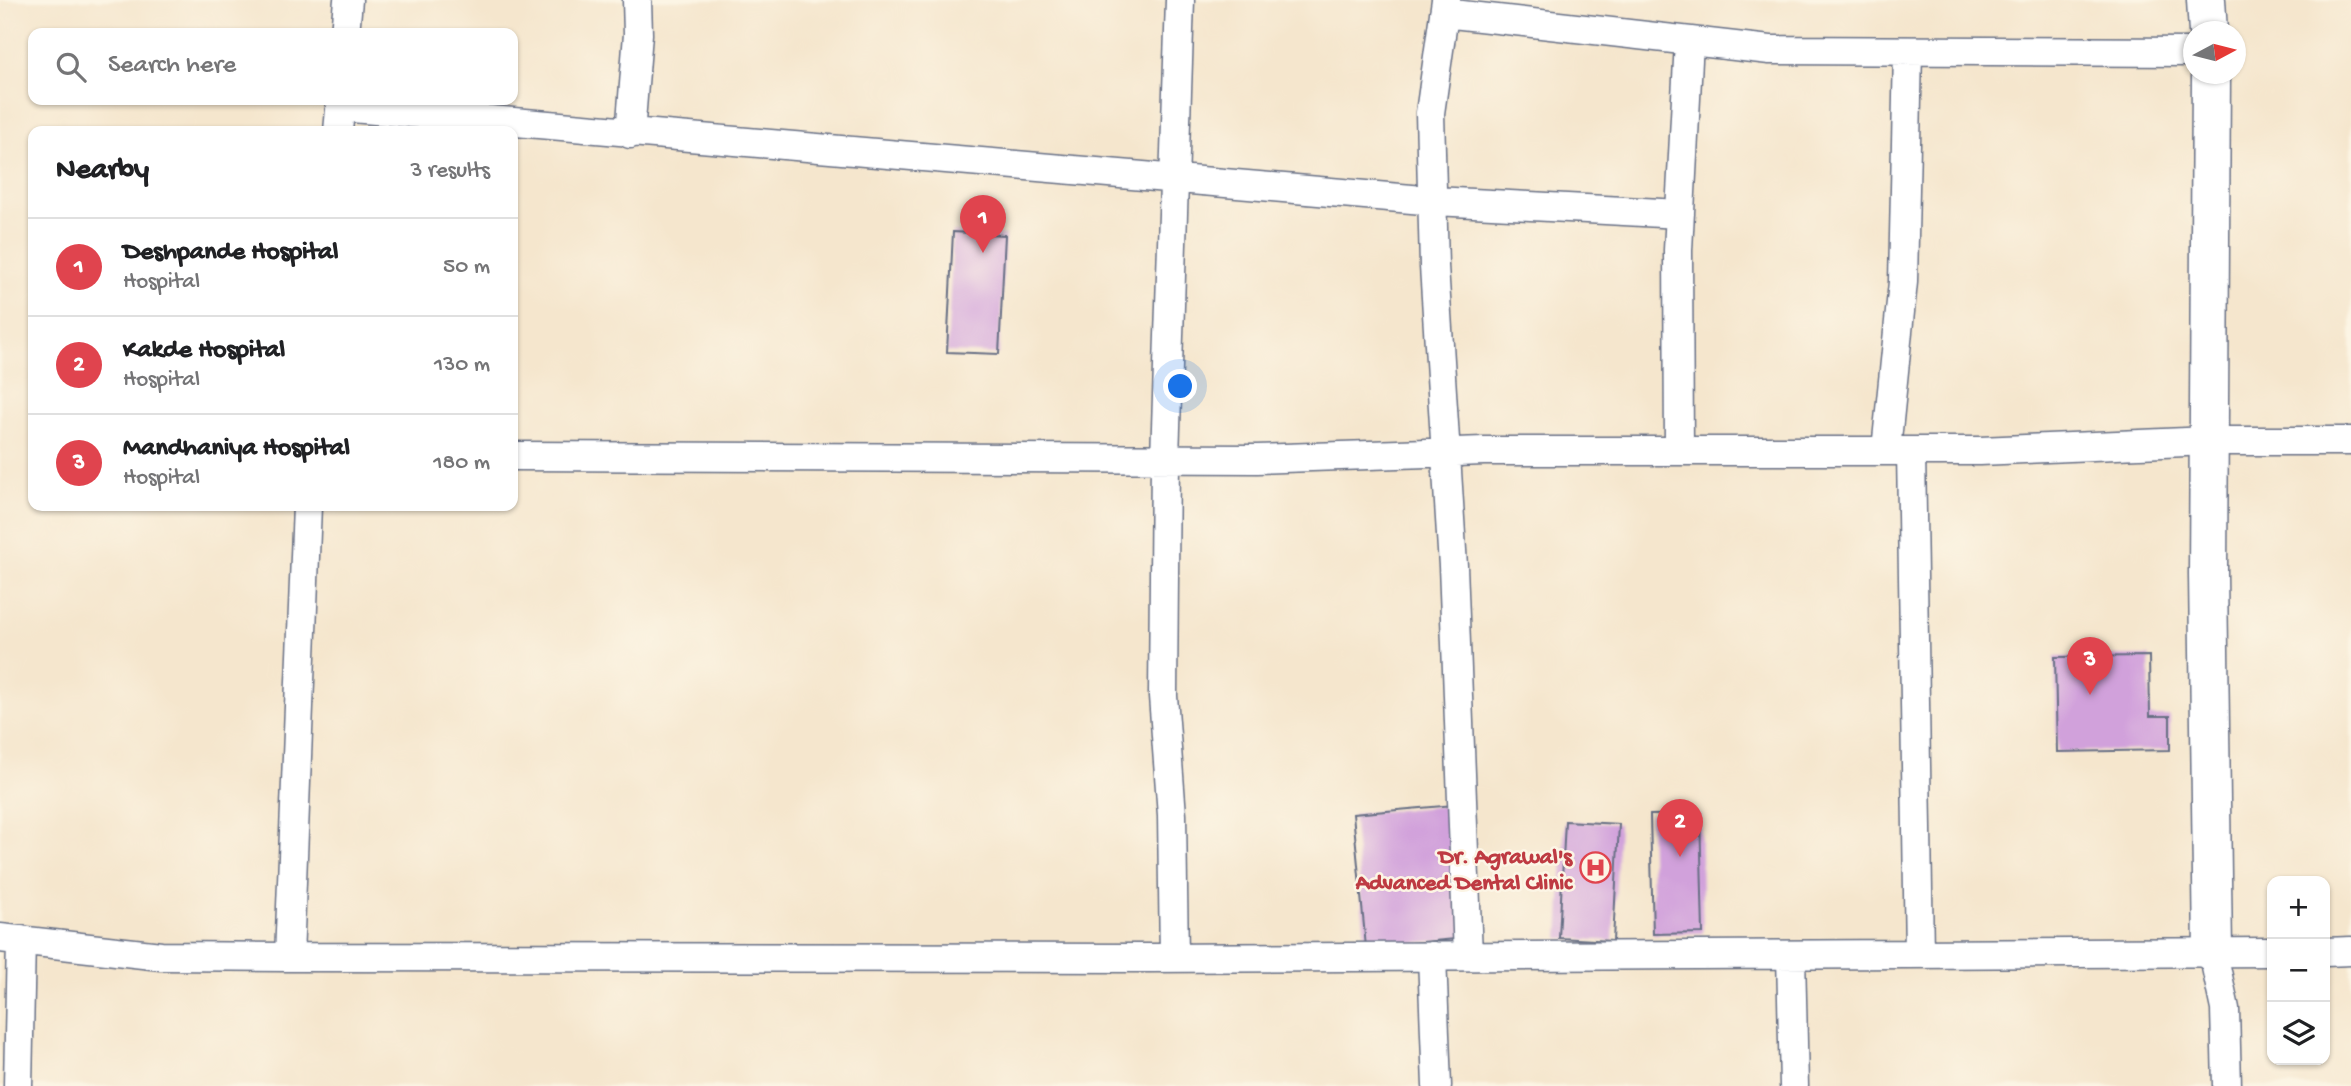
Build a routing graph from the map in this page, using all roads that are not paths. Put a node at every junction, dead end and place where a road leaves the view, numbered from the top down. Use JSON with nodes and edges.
{"nodes":[{"id":1,"x":348,"y":0,"type":"edge"},
{"id":2,"x":637,"y":0,"type":"edge"},
{"id":3,"x":1180,"y":0,"type":"edge"},
{"id":4,"x":2206,"y":0,"type":"edge"},
{"id":5,"x":1445,"y":7,"type":"edge"},
{"id":6,"x":2207,"y":21,"type":"edge"},
{"id":7,"x":345,"y":28,"type":"edge"},
{"id":8,"x":1689,"y":41,"type":"junction"},
{"id":9,"x":1908,"y":51,"type":"junction"},
{"id":10,"x":2183,"y":52,"type":"edge"},
{"id":11,"x":2211,"y":84,"type":"edge"},
{"id":12,"x":340,"y":113,"type":"edge"},
{"id":13,"x":630,"y":134,"type":"junction"},
{"id":14,"x":1173,"y":176,"type":"junction"},
{"id":15,"x":1435,"y":201,"type":"junction"},
{"id":16,"x":1679,"y":214,"type":"junction"},
{"id":17,"x":2209,"y":441,"type":"junction"},
{"id":18,"x":2351,"y":441,"type":"edge"},
{"id":19,"x":1899,"y":450,"type":"junction"},
{"id":20,"x":1679,"y":451,"type":"junction"},
{"id":21,"x":1446,"y":452,"type":"junction"},
{"id":22,"x":518,"y":456,"type":"edge"},
{"id":23,"x":1165,"y":458,"type":"junction"},
{"id":24,"x":307,"y":511,"type":"edge"},
{"id":25,"x":10,"y":939,"type":"edge"},
{"id":26,"x":2330,"y":951,"type":"edge"},
{"id":27,"x":2351,"y":951,"type":"edge"},
{"id":28,"x":2267,"y":952,"type":"edge"},
{"id":29,"x":2213,"y":953,"type":"junction"},
{"id":30,"x":1919,"y":954,"type":"junction"},
{"id":31,"x":1791,"y":955,"type":"junction"},
{"id":32,"x":1432,"y":956,"type":"junction"},
{"id":33,"x":1468,"y":956,"type":"junction"},
{"id":34,"x":289,"y":957,"type":"junction"},
{"id":35,"x":1174,"y":957,"type":"junction"},
{"id":36,"x":18,"y":1086,"type":"edge"},
{"id":37,"x":1437,"y":1086,"type":"edge"},
{"id":38,"x":1794,"y":1086,"type":"edge"},
{"id":39,"x":2227,"y":1086,"type":"edge"}],
"edges":[{"from":1,"to":7,"type":"street"},
{"from":2,"to":13,"type":"street"},
{"from":3,"to":14,"type":"street"},
{"from":4,"to":6,"type":"street"},
{"from":5,"to":8,"type":"street"},
{"from":5,"to":15,"type":"street"},
{"from":8,"to":9,"type":"street"},
{"from":8,"to":16,"type":"street"},
{"from":9,"to":10,"type":"street"},
{"from":9,"to":19,"type":"street"},
{"from":11,"to":17,"type":"street"},
{"from":12,"to":13,"type":"street"},
{"from":13,"to":14,"type":"street"},
{"from":14,"to":15,"type":"street"},
{"from":14,"to":23,"type":"street"},
{"from":15,"to":16,"type":"street"},
{"from":15,"to":21,"type":"street"},
{"from":16,"to":20,"type":"street"},
{"from":17,"to":18,"type":"street"},
{"from":17,"to":19,"type":"street"},
{"from":17,"to":29,"type":"street"},
{"from":19,"to":20,"type":"street"},
{"from":19,"to":30,"type":"street"},
{"from":20,"to":21,"type":"street"},
{"from":21,"to":23,"type":"street"},
{"from":21,"to":33,"type":"street"},
{"from":22,"to":23,"type":"street"},
{"from":23,"to":35,"type":"street"},
{"from":24,"to":34,"type":"street"},
{"from":25,"to":34,"type":"street"},
{"from":25,"to":36,"type":"street"},
{"from":26,"to":27,"type":"street"},
{"from":28,"to":29,"type":"street"},
{"from":29,"to":30,"type":"street"},
{"from":29,"to":39,"type":"street"},
{"from":30,"to":31,"type":"street"},
{"from":31,"to":33,"type":"street"},
{"from":31,"to":38,"type":"street"},
{"from":32,"to":33,"type":"street"},
{"from":32,"to":35,"type":"street"},
{"from":32,"to":37,"type":"street"},
{"from":34,"to":35,"type":"street"}]}
